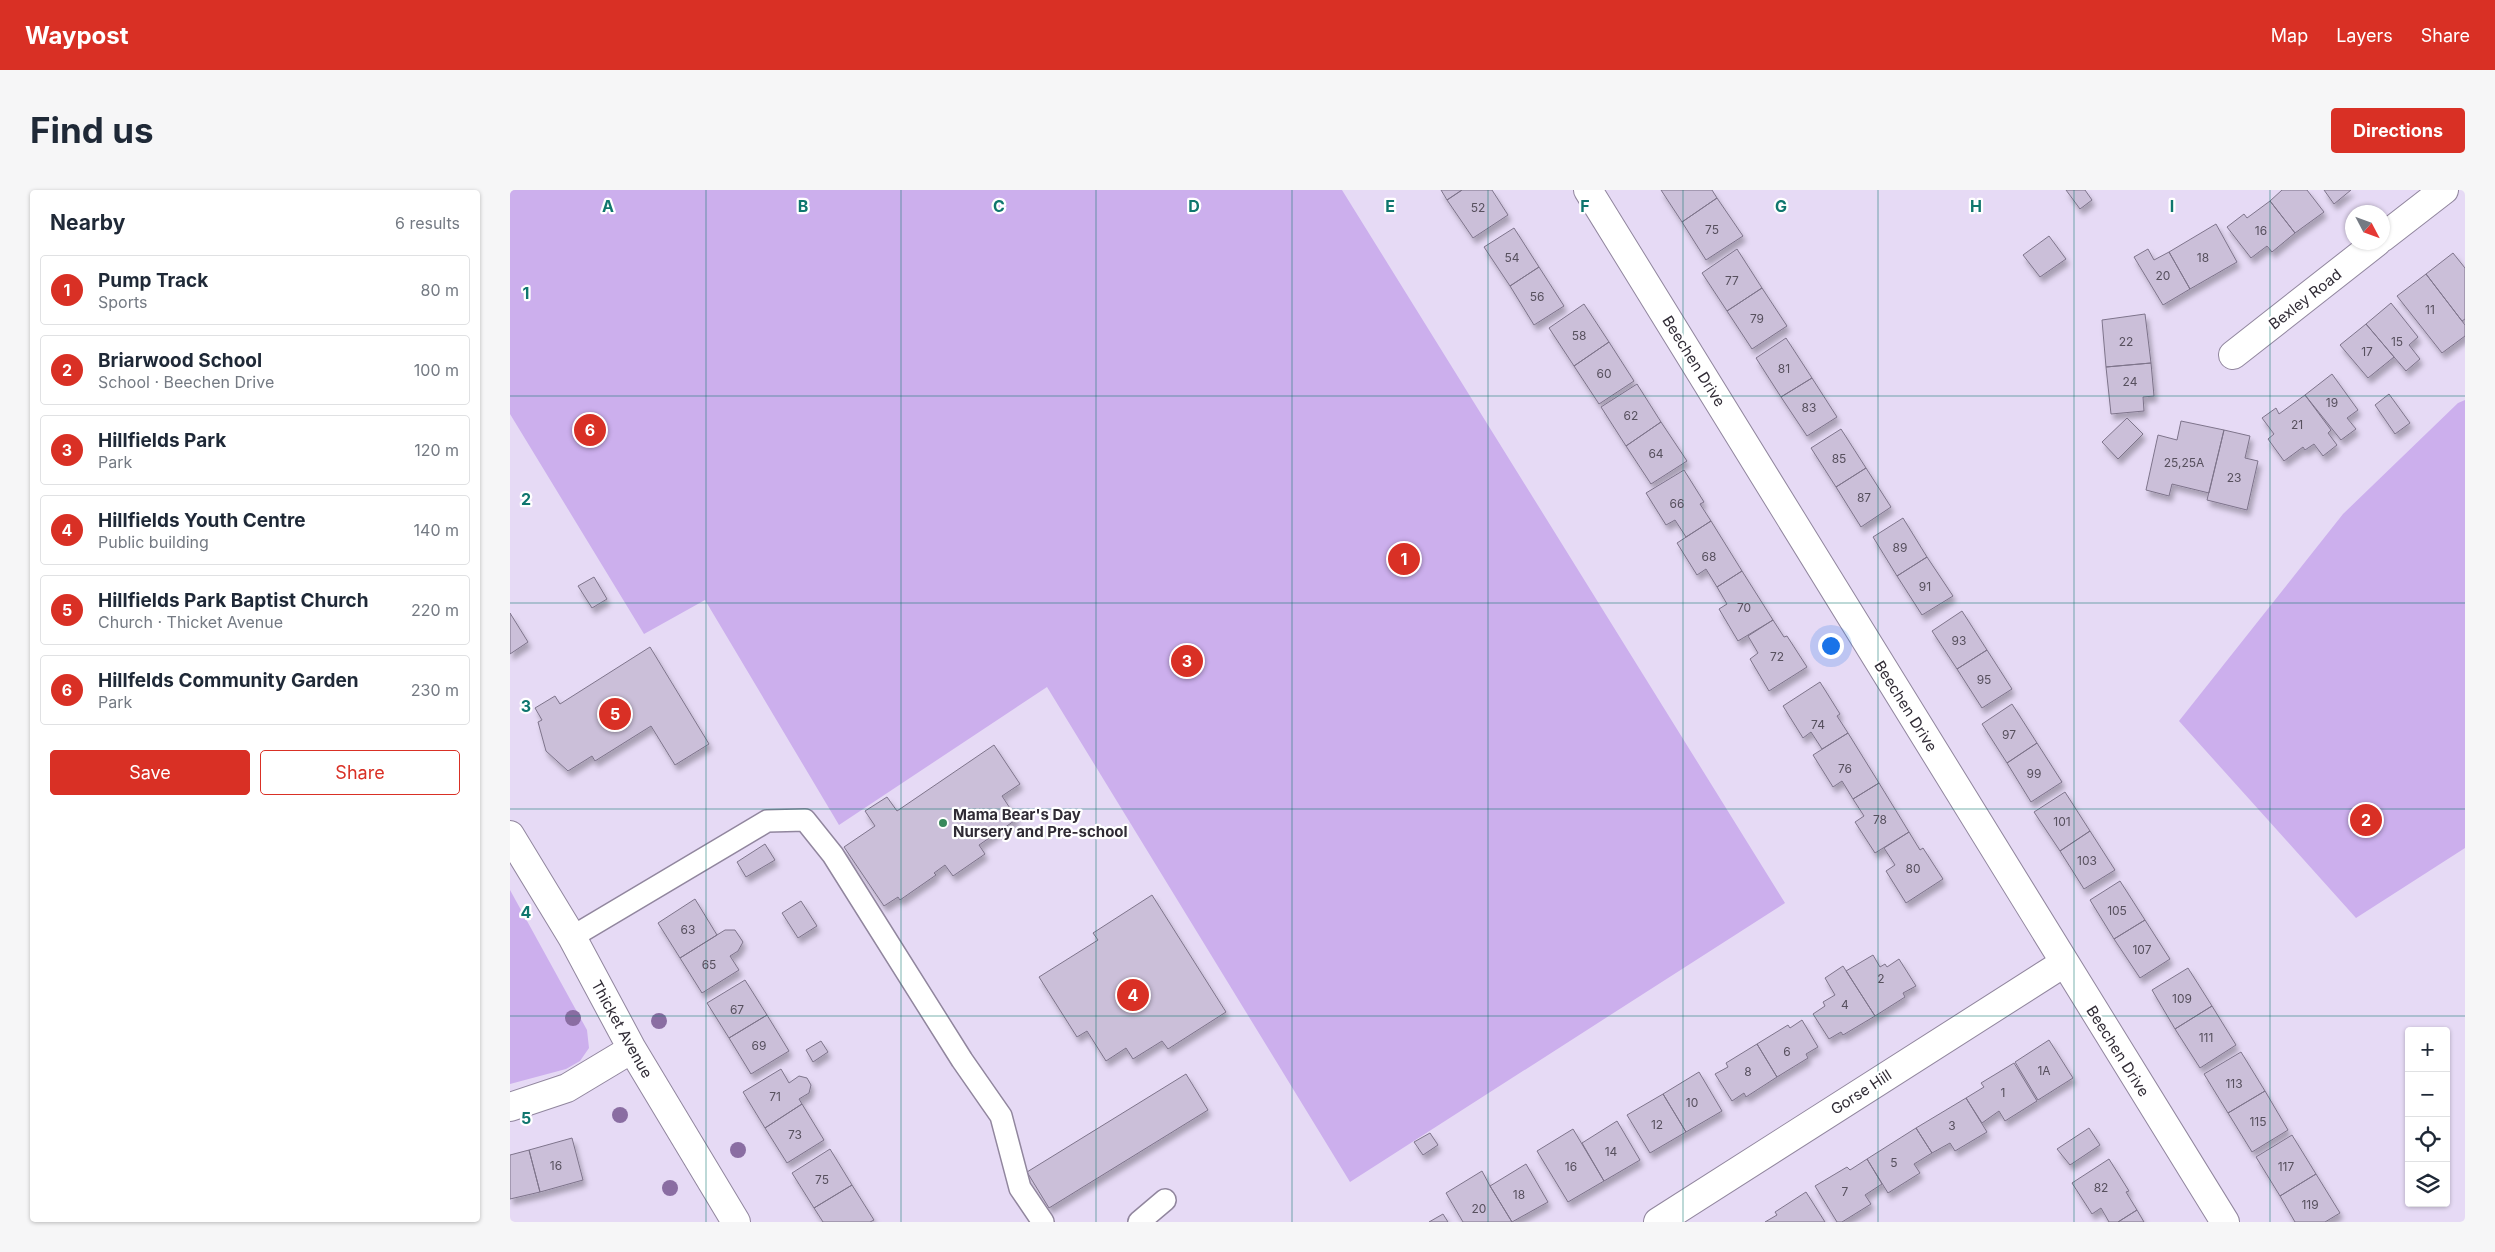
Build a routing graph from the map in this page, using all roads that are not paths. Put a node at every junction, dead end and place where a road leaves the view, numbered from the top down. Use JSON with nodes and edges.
{"nodes":[{"id":1,"x":1588,"y":190,"type":"edge"},
{"id":2,"x":2444,"y":190,"type":"edge"},
{"id":3,"x":2390,"y":232,"type":"edge"},
{"id":4,"x":2367,"y":250,"type":"edge"},
{"id":5,"x":2233,"y":354,"type":"dead end"},
{"id":6,"x":510,"y":835,"type":"edge"},
{"id":7,"x":572,"y":937,"type":"junction"},
{"id":8,"x":2064,"y":963,"type":"junction"},
{"id":9,"x":632,"y":1049,"type":"junction"},
{"id":10,"x":510,"y":1107,"type":"edge"},
{"id":11,"x":1165,"y":1200,"type":"dead end"},
{"id":12,"x":736,"y":1222,"type":"edge"},
{"id":13,"x":1042,"y":1222,"type":"edge"},
{"id":14,"x":1139,"y":1222,"type":"edge"},
{"id":15,"x":1658,"y":1222,"type":"edge"},
{"id":16,"x":2224,"y":1222,"type":"edge"}],
"edges":[{"from":1,"to":8,"type":"street","name":"Beechen Drive"},
{"from":2,"to":3,"type":"street"},
{"from":4,"to":5,"type":"street","name":"Bexley Road"},
{"from":6,"to":7,"type":"street","name":"Thicket Avenue"},
{"from":7,"to":9,"type":"street","name":"Thicket Avenue"},
{"from":7,"to":13,"type":"lane"},
{"from":8,"to":15,"type":"street","name":"Gorse Hill"},
{"from":8,"to":16,"type":"street","name":"Beechen Drive"},
{"from":9,"to":10,"type":"street"},
{"from":9,"to":12,"type":"street","name":"Thicket Avenue"},
{"from":11,"to":14,"type":"lane"}]}
